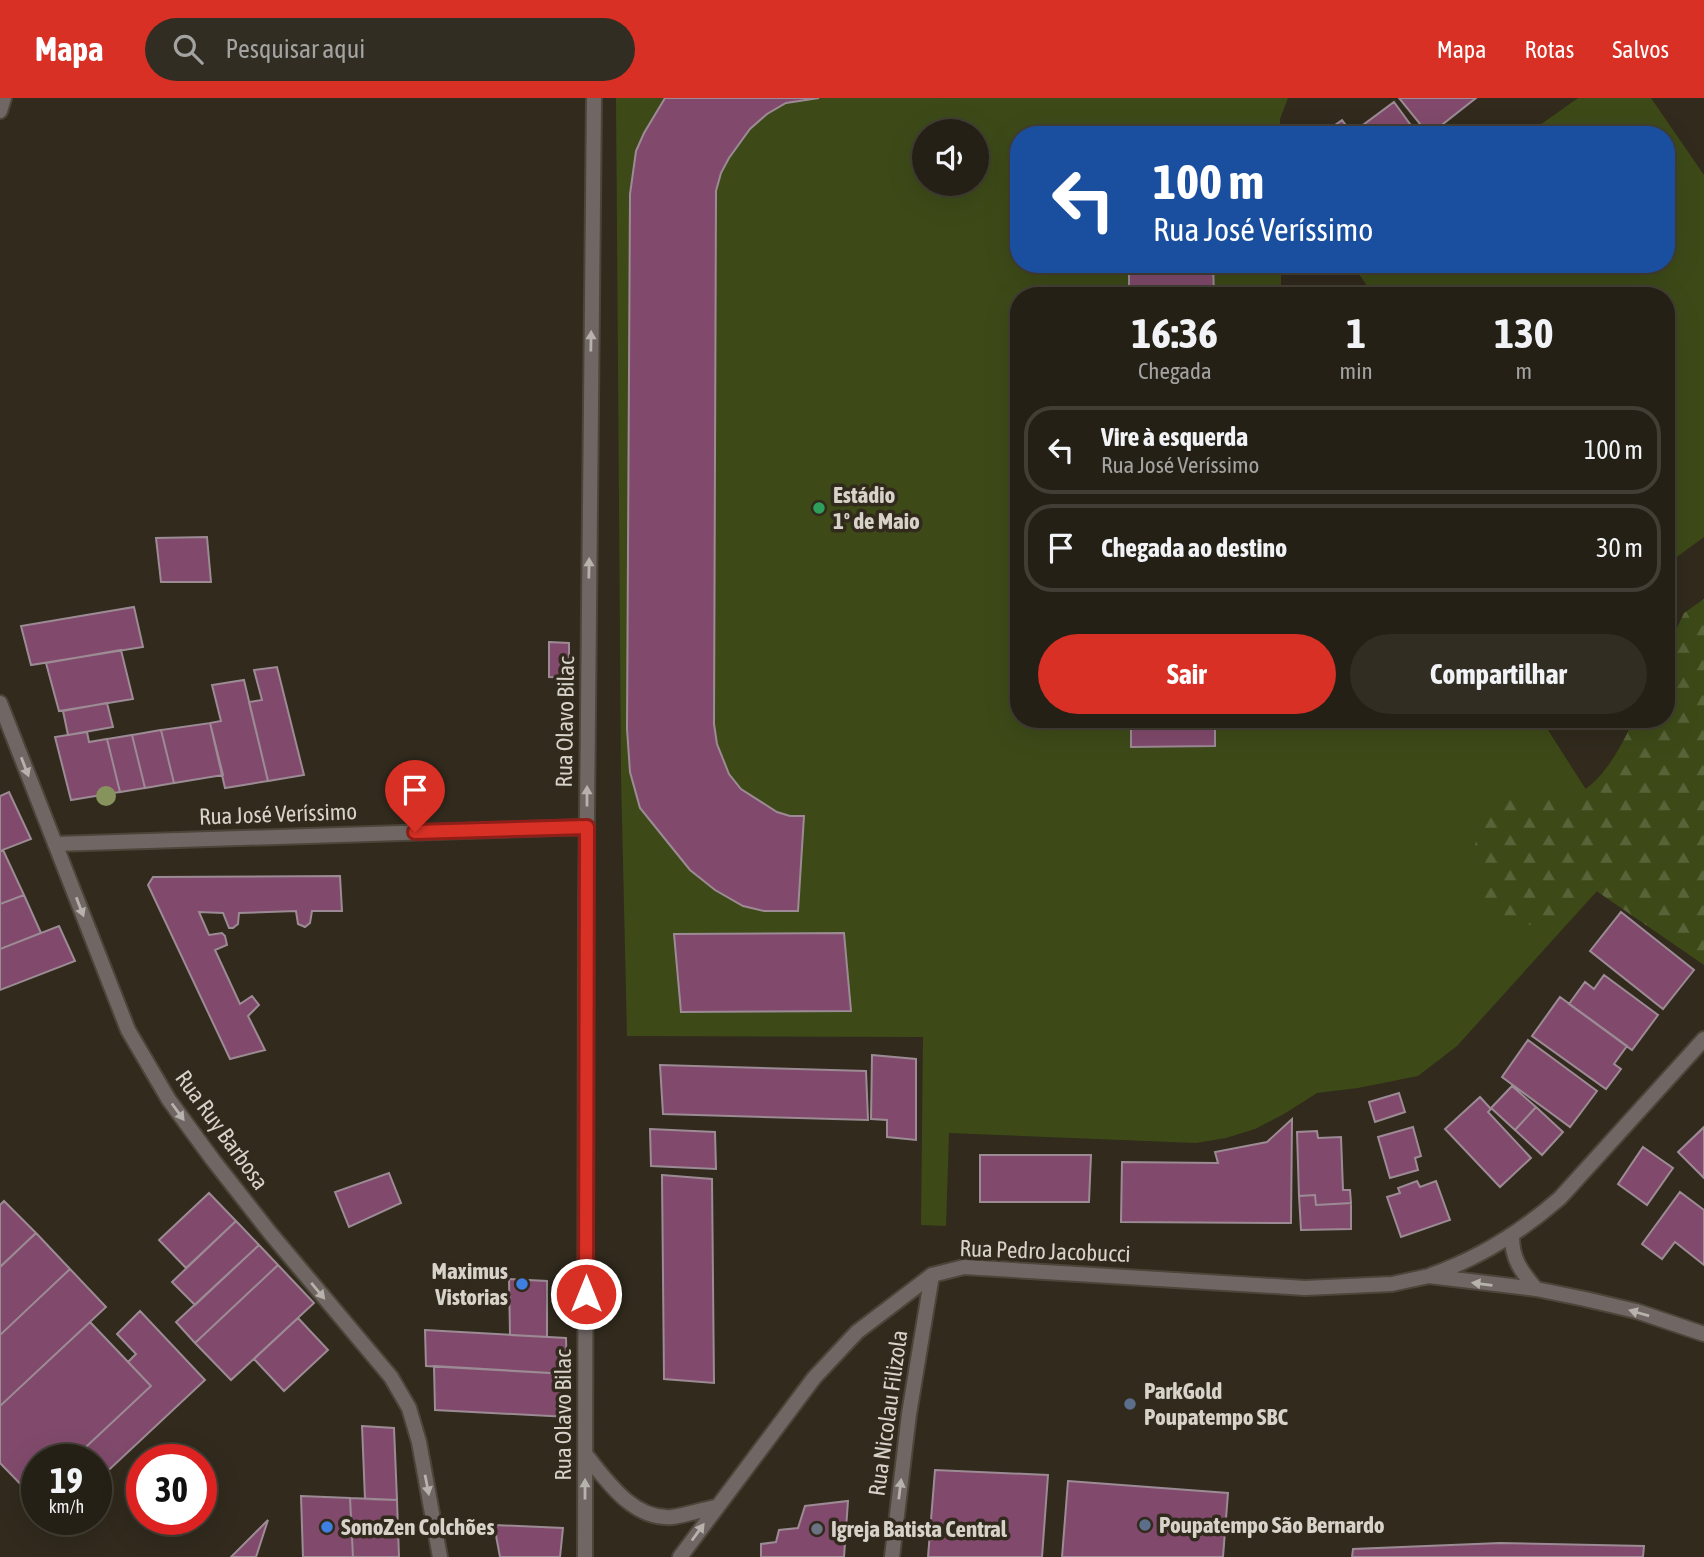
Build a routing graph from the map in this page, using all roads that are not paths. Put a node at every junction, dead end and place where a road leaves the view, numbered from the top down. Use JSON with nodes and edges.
{"nodes":[{"id":1,"x":4,"y":98,"type":"edge"},
{"id":2,"x":594,"y":98,"type":"edge"},
{"id":3,"x":0,"y":111,"type":"edge"},
{"id":4,"x":0,"y":704,"type":"edge"},
{"id":5,"x":587,"y":827,"type":"junction"},
{"id":6,"x":55,"y":844,"type":"junction"},
{"id":7,"x":1704,"y":1039,"type":"edge"},
{"id":8,"x":1512,"y":1237,"type":"junction"},
{"id":9,"x":932,"y":1275,"type":"junction"},
{"id":10,"x":1429,"y":1276,"type":"junction"},
{"id":11,"x":1536,"y":1289,"type":"junction"},
{"id":12,"x":1704,"y":1334,"type":"edge"},
{"id":13,"x":586,"y":1455,"type":"junction"},
{"id":14,"x":715,"y":1507,"type":"junction"},
{"id":15,"x":440,"y":1557,"type":"edge"},
{"id":16,"x":585,"y":1557,"type":"edge"},
{"id":17,"x":680,"y":1557,"type":"edge"},
{"id":18,"x":892,"y":1557,"type":"edge"}],
"edges":[{"from":1,"to":3,"type":"street"},
{"from":5,"to":2,"type":"street","name":"Rua Olavo Bilac","one_way":true},
{"from":4,"to":6,"type":"street","name":"Rua Ruy Barbosa","one_way":true},
{"from":5,"to":6,"type":"street","name":"Rua José Veríssimo"},
{"from":5,"to":13,"type":"street","name":"Rua Olavo Bilac"},
{"from":6,"to":15,"type":"street","name":"Rua Ruy Barbosa","one_way":true},
{"from":7,"to":8,"type":"street"},
{"from":8,"to":10,"type":"street"},
{"from":8,"to":11,"type":"street"},
{"from":9,"to":10,"type":"street","name":"Rua Pedro Jacobucci"},
{"from":9,"to":14,"type":"street","name":"Rua Pedro Jacobucci"},
{"from":18,"to":9,"type":"street","name":"Rua Nicolau Filizola","one_way":true},
{"from":11,"to":10,"type":"street","name":"Rua Pedro Jacobucci","one_way":true},
{"from":12,"to":11,"type":"street","name":"Rua Pedro Jacobucci","one_way":true},
{"from":13,"to":14,"type":"street"},
{"from":16,"to":13,"type":"street","name":"Rua Olavo Bilac","one_way":true},
{"from":17,"to":14,"type":"street","name":"Rua Pedro Jacobucci","one_way":true}]}
